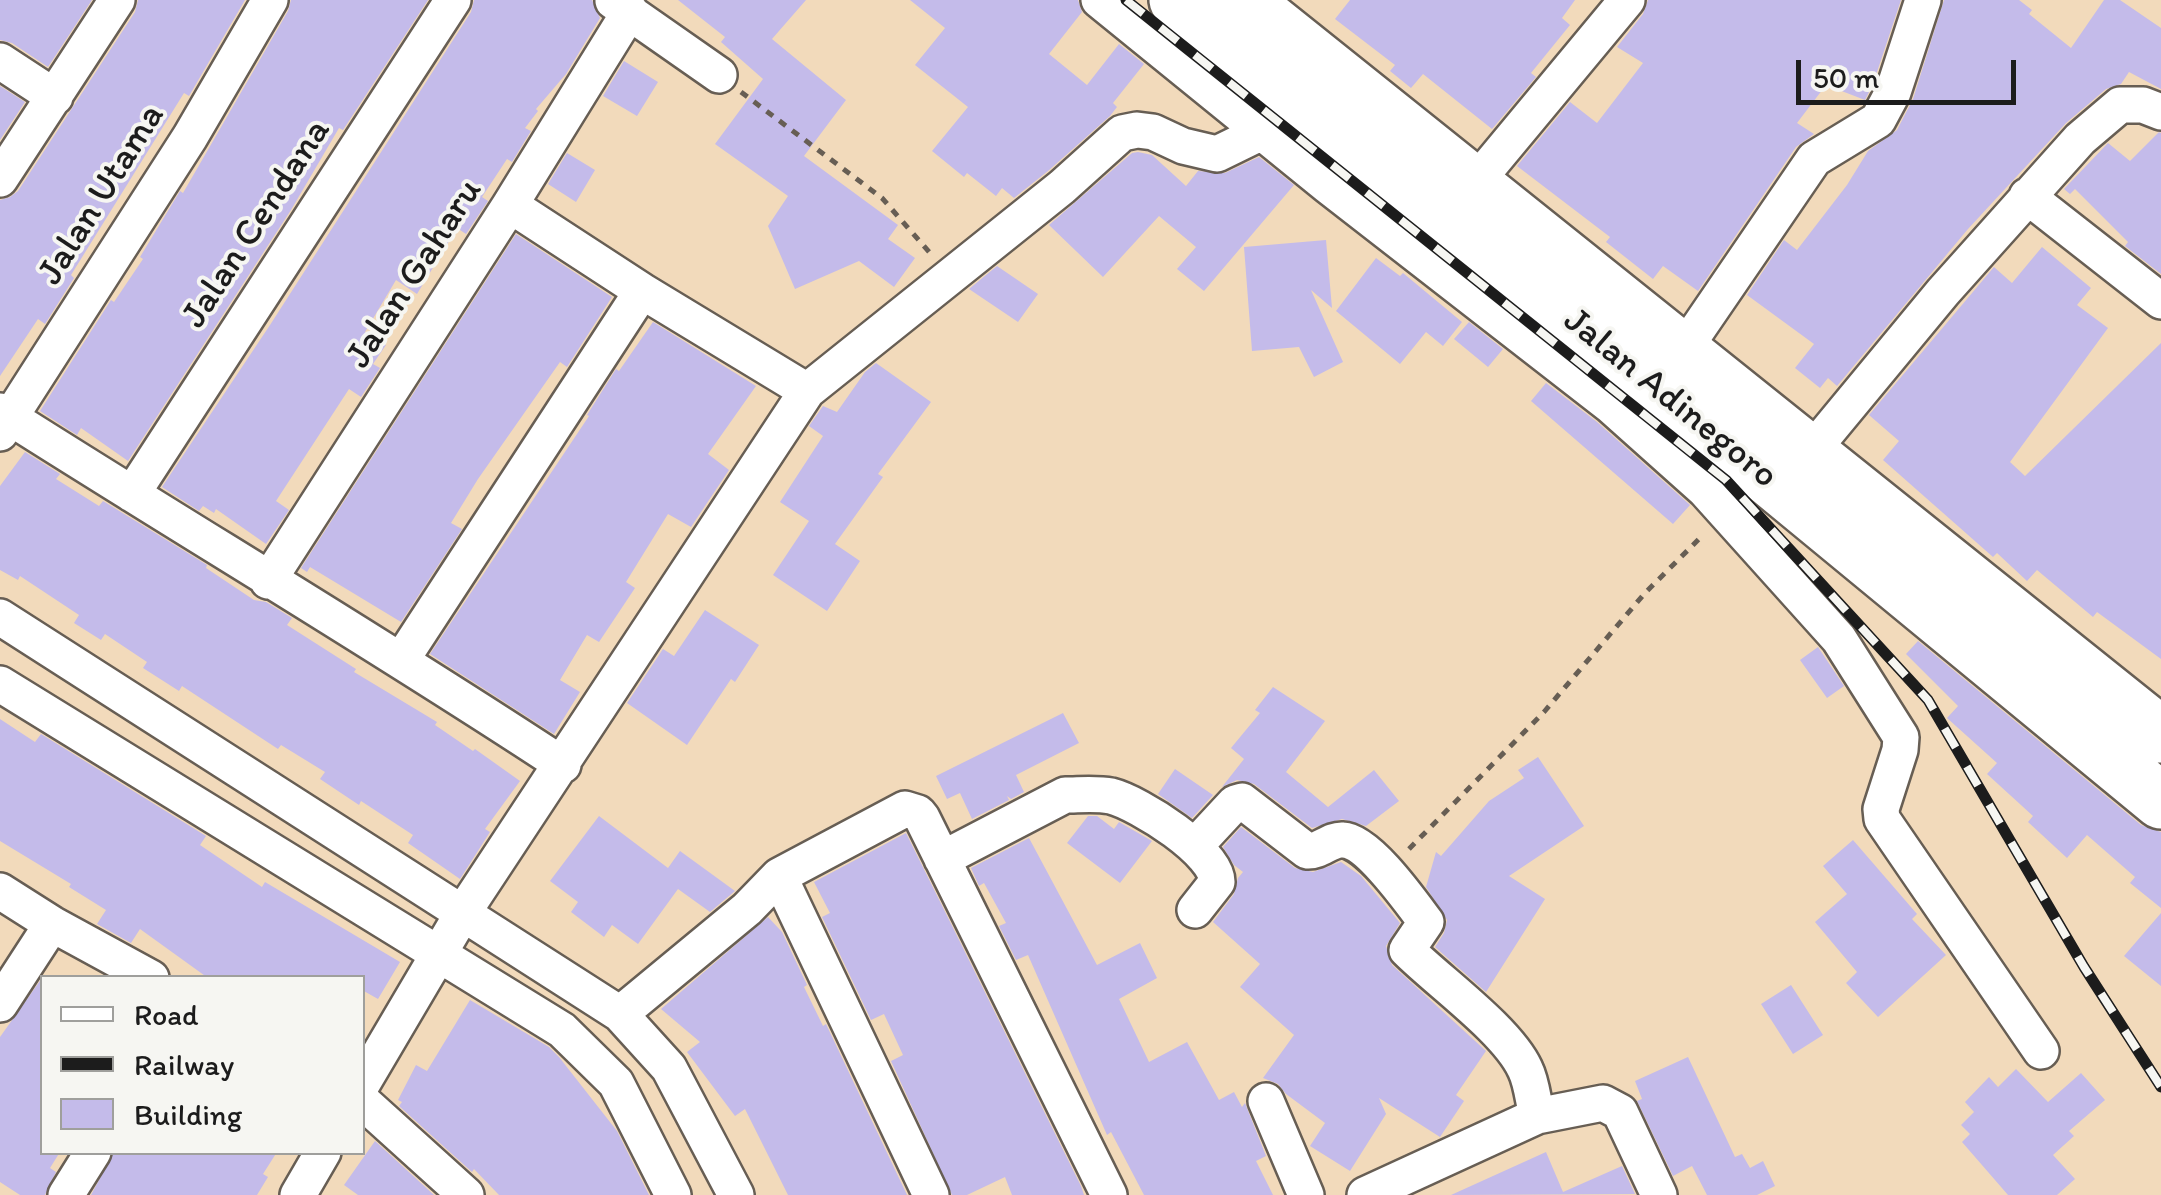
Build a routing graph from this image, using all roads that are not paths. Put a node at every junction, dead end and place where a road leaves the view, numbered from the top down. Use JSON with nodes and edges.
{"nodes":[{"id":1,"x":117,"y":0,"type":"edge"},
{"id":2,"x":270,"y":0,"type":"edge"},
{"id":3,"x":452,"y":0,"type":"edge"},
{"id":4,"x":1099,"y":0,"type":"edge"},
{"id":5,"x":1177,"y":0,"type":"edge"},
{"id":6,"x":1243,"y":0,"type":"edge"},
{"id":7,"x":1627,"y":0,"type":"edge"},
{"id":8,"x":1923,"y":0,"type":"edge"},
{"id":9,"x":621,"y":6,"type":"edge"},
{"id":10,"x":0,"y":61,"type":"edge"},
{"id":11,"x":719,"y":75,"type":"road end"},
{"id":12,"x":55,"y":97,"type":"junction"},
{"id":13,"x":2161,"y":112,"type":"edge"},
{"id":14,"x":1262,"y":132,"type":"junction"},
{"id":15,"x":1343,"y":166,"type":"junction"},
{"id":16,"x":0,"y":179,"type":"edge"},
{"id":17,"x":1474,"y":183,"type":"junction"},
{"id":18,"x":2027,"y":196,"type":"junction"},
{"id":19,"x":510,"y":205,"type":"junction"},
{"id":20,"x":642,"y":291,"type":"junction"},
{"id":21,"x":2161,"y":301,"type":"edge"},
{"id":22,"x":1682,"y":352,"type":"junction"},
{"id":23,"x":806,"y":391,"type":"junction"},
{"id":24,"x":3,"y":421,"type":"edge"},
{"id":25,"x":1809,"y":454,"type":"junction"},
{"id":26,"x":132,"y":494,"type":"junction"},
{"id":27,"x":268,"y":580,"type":"junction"},
{"id":28,"x":0,"y":617,"type":"edge"},
{"id":29,"x":402,"y":659,"type":"junction"},
{"id":30,"x":0,"y":684,"type":"edge"},
{"id":31,"x":2058,"y":685,"type":"junction"},
{"id":32,"x":108,"y":686,"type":"junction"},
{"id":33,"x":82,"y":734,"type":"junction"},
{"id":34,"x":2136,"y":738,"type":"edge"},
{"id":35,"x":563,"y":765,"type":"junction"},
{"id":36,"x":2161,"y":801,"type":"edge"},
{"id":37,"x":1196,"y":846,"type":"junction"},
{"id":38,"x":942,"y":859,"type":"junction"},
{"id":39,"x":779,"y":876,"type":"junction"},
{"id":40,"x":0,"y":891,"type":"edge"},
{"id":41,"x":1196,"y":910,"type":"dead end"},
{"id":42,"x":464,"y":912,"type":"junction"},
{"id":43,"x":52,"y":924,"type":"junction"},
{"id":44,"x":438,"y":952,"type":"junction"},
{"id":45,"x":146,"y":975,"type":"edge"},
{"id":46,"x":0,"y":1004,"type":"edge"},
{"id":47,"x":620,"y":1014,"type":"junction"},
{"id":48,"x":2041,"y":1051,"type":"dead end"},
{"id":49,"x":365,"y":1079,"type":"edge"},
{"id":50,"x":1266,"y":1102,"type":"dead end"},
{"id":51,"x":365,"y":1105,"type":"edge"},
{"id":52,"x":1536,"y":1116,"type":"junction"},
{"id":53,"x":90,"y":1155,"type":"edge"},
{"id":54,"x":321,"y":1155,"type":"edge"},
{"id":55,"x":66,"y":1195,"type":"edge"},
{"id":56,"x":298,"y":1195,"type":"edge"},
{"id":57,"x":466,"y":1195,"type":"edge"},
{"id":58,"x":673,"y":1195,"type":"edge"},
{"id":59,"x":736,"y":1195,"type":"edge"},
{"id":60,"x":930,"y":1195,"type":"edge"},
{"id":61,"x":1109,"y":1195,"type":"edge"},
{"id":62,"x":1306,"y":1195,"type":"edge"},
{"id":63,"x":1365,"y":1195,"type":"edge"},
{"id":64,"x":1659,"y":1195,"type":"edge"}],
"edges":[{"from":1,"to":12,"type":"street"},
{"from":2,"to":24,"type":"street","name":"Jalan Utama"},
{"from":3,"to":26,"type":"street","name":"Jalan Cendana"},
{"from":4,"to":14,"type":"street"},
{"from":5,"to":15,"type":"highway","name":"Jalan Adinegoro"},
{"from":6,"to":17,"type":"highway","name":"Jalan Adinegoro"},
{"from":7,"to":17,"type":"street"},
{"from":8,"to":22,"type":"street"},
{"from":9,"to":11,"type":"street"},
{"from":9,"to":19,"type":"street","name":"Jalan Gaharu"},
{"from":10,"to":12,"type":"street"},
{"from":12,"to":16,"type":"street"},
{"from":13,"to":18,"type":"street"},
{"from":14,"to":15,"type":"street"},
{"from":14,"to":23,"type":"street"},
{"from":15,"to":31,"type":"highway","name":"Jalan Adinegoro"},
{"from":15,"to":48,"type":"street"},
{"from":17,"to":22,"type":"highway","name":"Jalan Adinegoro"},
{"from":18,"to":21,"type":"street"},
{"from":18,"to":25,"type":"street"},
{"from":19,"to":20,"type":"street"},
{"from":19,"to":27,"type":"street","name":"Jalan Gaharu"},
{"from":20,"to":23,"type":"street"},
{"from":20,"to":29,"type":"street"},
{"from":22,"to":25,"type":"highway","name":"Jalan Adinegoro"},
{"from":23,"to":35,"type":"street"},
{"from":24,"to":26,"type":"street"},
{"from":25,"to":31,"type":"highway","name":"Jalan Adinegoro"},
{"from":26,"to":27,"type":"street"},
{"from":27,"to":29,"type":"street"},
{"from":28,"to":32,"type":"street"},
{"from":29,"to":35,"type":"street"},
{"from":30,"to":33,"type":"street"},
{"from":31,"to":34,"type":"highway","name":"Jalan Adinegoro"},
{"from":32,"to":33,"type":"street"},
{"from":32,"to":42,"type":"street"},
{"from":33,"to":44,"type":"street"},
{"from":34,"to":36,"type":"highway","name":"Jalan Adinegoro"},
{"from":35,"to":42,"type":"street"},
{"from":37,"to":38,"type":"street"},
{"from":37,"to":41,"type":"street"},
{"from":37,"to":52,"type":"street"},
{"from":38,"to":39,"type":"street"},
{"from":38,"to":61,"type":"street"},
{"from":39,"to":47,"type":"street"},
{"from":39,"to":60,"type":"street"},
{"from":40,"to":43,"type":"street"},
{"from":42,"to":44,"type":"street"},
{"from":42,"to":47,"type":"street"},
{"from":43,"to":45,"type":"street"},
{"from":43,"to":46,"type":"street"},
{"from":44,"to":49,"type":"street"},
{"from":44,"to":58,"type":"street"},
{"from":47,"to":59,"type":"street"},
{"from":50,"to":62,"type":"street"},
{"from":51,"to":57,"type":"street"},
{"from":52,"to":63,"type":"street"},
{"from":52,"to":64,"type":"street"},
{"from":53,"to":55,"type":"street"},
{"from":54,"to":56,"type":"street"}]}
